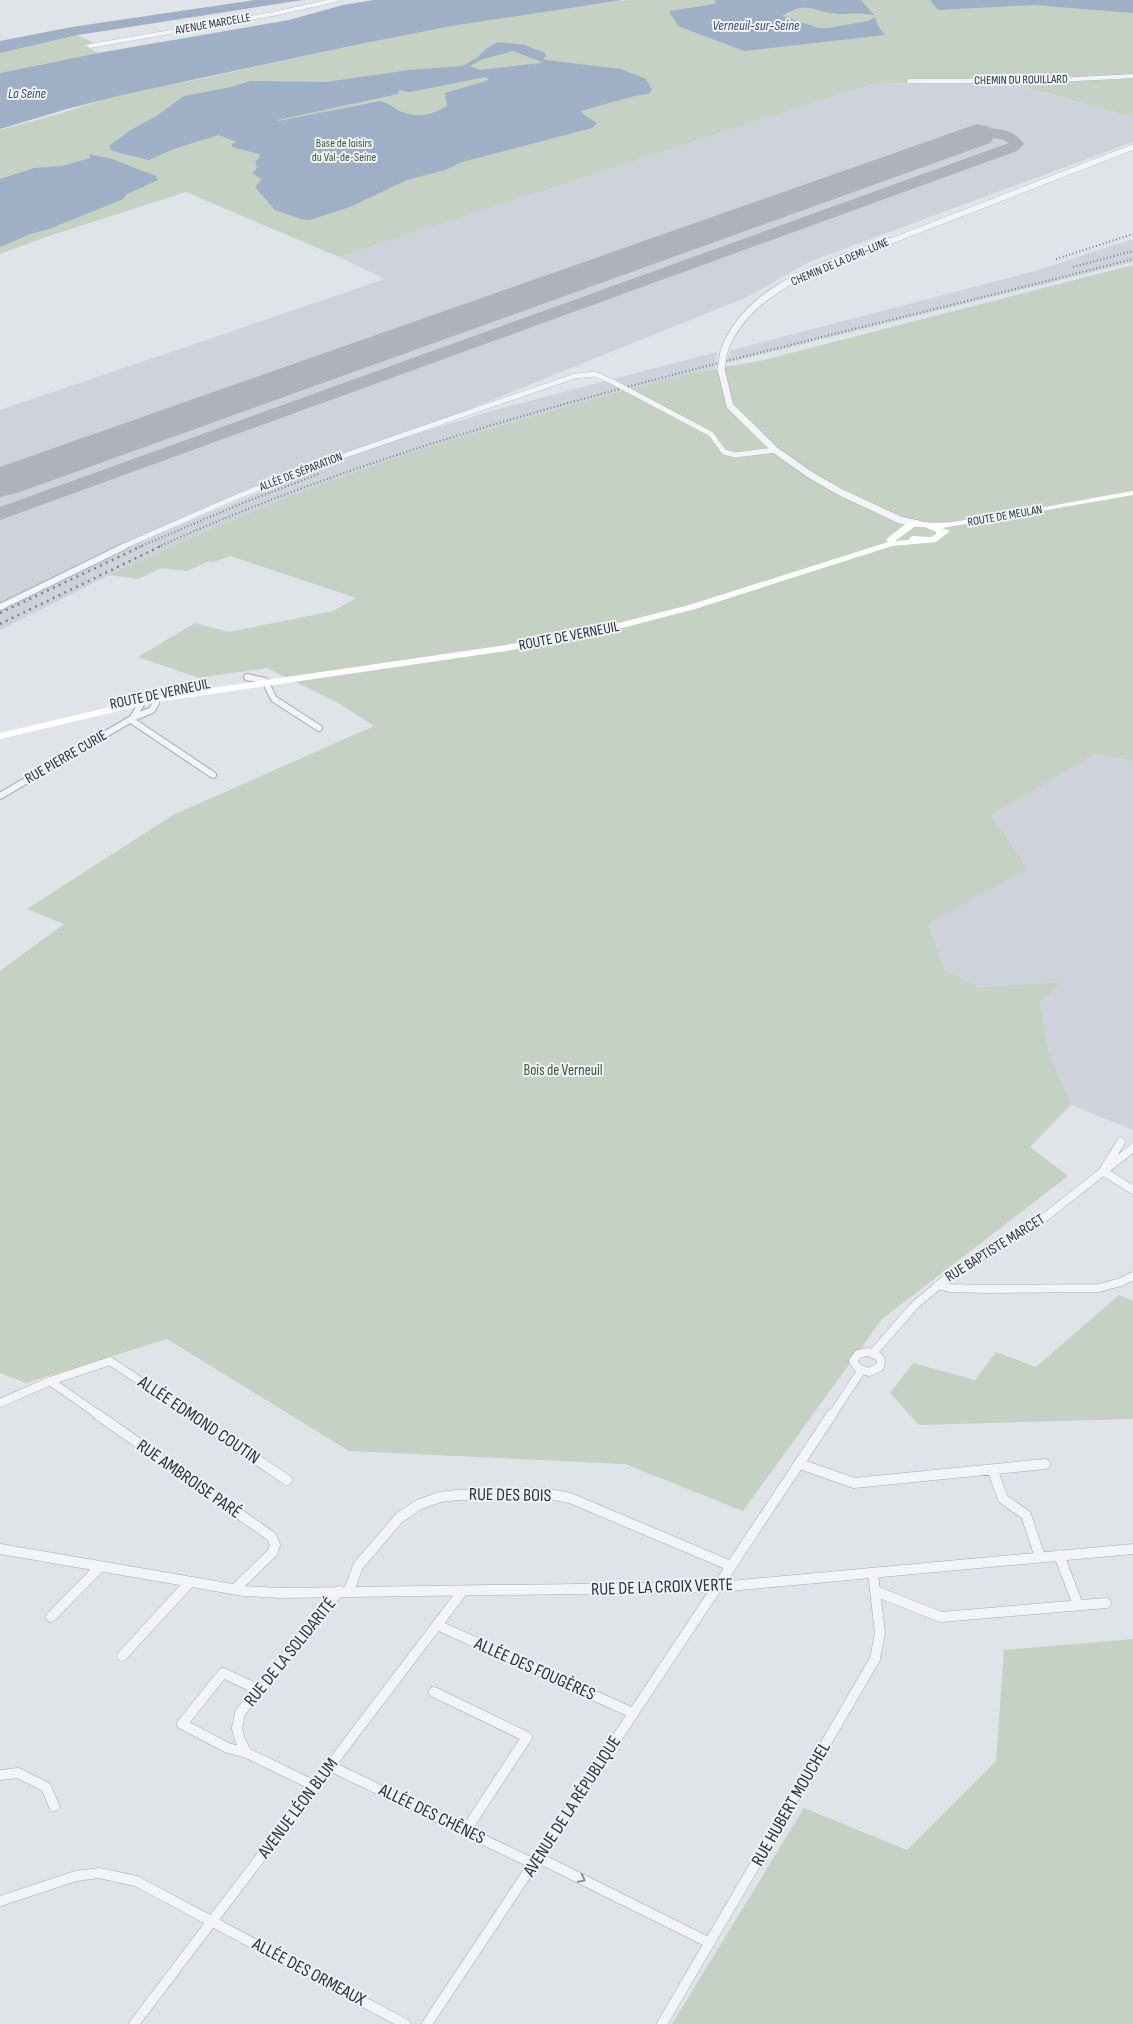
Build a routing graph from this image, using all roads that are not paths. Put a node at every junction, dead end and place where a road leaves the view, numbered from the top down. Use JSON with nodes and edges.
{"nodes":[{"id":1,"x":336,"y":0,"type":"edge"},
{"id":2,"x":90,"y":46,"type":"dead end"},
{"id":3,"x":1133,"y":76,"type":"edge"},
{"id":4,"x":909,"y":81,"type":"dead end"},
{"id":5,"x":1133,"y":147,"type":"edge"},
{"id":6,"x":770,"y":450,"type":"junction"},
{"id":7,"x":1133,"y":493,"type":"edge"},
{"id":8,"x":1082,"y":503,"type":"junction"},
{"id":9,"x":918,"y":524,"type":"junction"},
{"id":10,"x":928,"y":525,"type":"junction"},
{"id":11,"x":904,"y":531,"type":"junction"},
{"id":12,"x":940,"y":535,"type":"junction"},
{"id":13,"x":919,"y":541,"type":"junction"},
{"id":14,"x":770,"y":580,"type":"junction"},
{"id":15,"x":0,"y":606,"type":"edge"},
{"id":16,"x":363,"y":667,"type":"junction"},
{"id":17,"x":247,"y":677,"type":"junction"},
{"id":18,"x":265,"y":682,"type":"junction"},
{"id":19,"x":149,"y":698,"type":"junction"},
{"id":20,"x":115,"y":708,"type":"junction"},
{"id":21,"x":132,"y":719,"type":"junction"},
{"id":22,"x":319,"y":728,"type":"dead end"},
{"id":23,"x":20,"y":730,"type":"junction"},
{"id":24,"x":0,"y":736,"type":"edge"},
{"id":25,"x":213,"y":775,"type":"dead end"},
{"id":26,"x":0,"y":796,"type":"edge"},
{"id":27,"x":1121,"y":1142,"type":"dead end"},
{"id":28,"x":1133,"y":1148,"type":"edge"},
{"id":29,"x":1104,"y":1171,"type":"junction"},
{"id":30,"x":1133,"y":1190,"type":"edge"},
{"id":31,"x":1133,"y":1276,"type":"edge"},
{"id":32,"x":938,"y":1285,"type":"junction"},
{"id":33,"x":873,"y":1354,"type":"junction"},
{"id":34,"x":861,"y":1371,"type":"junction"},
{"id":35,"x":50,"y":1381,"type":"junction"},
{"id":36,"x":0,"y":1403,"type":"edge"},
{"id":37,"x":800,"y":1464,"type":"junction"},
{"id":38,"x":1045,"y":1464,"type":"dead end"},
{"id":39,"x":993,"y":1471,"type":"junction"},
{"id":40,"x":287,"y":1480,"type":"dead end"},
{"id":41,"x":0,"y":1549,"type":"edge"},
{"id":42,"x":1133,"y":1549,"type":"edge"},
{"id":43,"x":1059,"y":1555,"type":"junction"},
{"id":44,"x":1040,"y":1557,"type":"junction"},
{"id":45,"x":731,"y":1566,"type":"junction"},
{"id":46,"x":100,"y":1567,"type":"junction"},
{"id":47,"x":873,"y":1572,"type":"junction"},
{"id":48,"x":190,"y":1582,"type":"junction"},
{"id":49,"x":718,"y":1587,"type":"junction"},
{"id":50,"x":235,"y":1589,"type":"junction"},
{"id":51,"x":344,"y":1591,"type":"junction"},
{"id":52,"x":875,"y":1591,"type":"junction"},
{"id":53,"x":462,"y":1592,"type":"junction"},
{"id":54,"x":1106,"y":1603,"type":"dead end"},
{"id":55,"x":1078,"y":1605,"type":"junction"},
{"id":56,"x":51,"y":1617,"type":"dead end"},
{"id":57,"x":437,"y":1625,"type":"junction"},
{"id":58,"x":122,"y":1656,"type":"dead end"},
{"id":59,"x":259,"y":1690,"type":"junction"},
{"id":60,"x":434,"y":1692,"type":"dead end"},
{"id":61,"x":633,"y":1713,"type":"junction"},
{"id":62,"x":247,"y":1753,"type":"junction"},
{"id":63,"x":330,"y":1766,"type":"junction"},
{"id":64,"x":0,"y":1775,"type":"edge"},
{"id":65,"x":315,"y":1786,"type":"junction"},
{"id":66,"x":54,"y":1806,"type":"dead end"},
{"id":67,"x":466,"y":1830,"type":"junction"},
{"id":68,"x":536,"y":1861,"type":"junction"},
{"id":69,"x":0,"y":1901,"type":"edge"},
{"id":70,"x":213,"y":1921,"type":"junction"},
{"id":71,"x":710,"y":1943,"type":"junction"},
{"id":72,"x":134,"y":2024,"type":"edge"},
{"id":73,"x":405,"y":2024,"type":"edge"},
{"id":74,"x":427,"y":2024,"type":"edge"},
{"id":75,"x":662,"y":2024,"type":"edge"}],
"edges":[{"from":1,"to":2,"type":"street","name":"AVENUE MARCELLE"},
{"from":3,"to":4,"type":"street","name":"CHEMIN DU ROUILLARD"},
{"from":5,"to":6,"type":"street","name":"CHEMIN DE LA DEMI-LUNE","bridge":true},
{"from":6,"to":9,"type":"street","name":"CHEMIN DE LA DEMI-LUNE"},
{"from":6,"to":11,"type":"street"},
{"from":6,"to":15,"type":"street","name":"ALLÉE DE SÉPARATION","bridge":true},
{"from":7,"to":8,"type":"main road","name":"ROUTE DE MEULAN"},
{"from":8,"to":10,"type":"main road","name":"ROUTE DE MEULAN"},
{"from":8,"to":12,"type":"main road","name":"ROUTE DE MEULAN"},
{"from":9,"to":10,"type":"main road","name":"ROUTE DE MEULAN"},
{"from":9,"to":11,"type":"main road","name":"ROUTE DE VERNEUIL"},
{"from":10,"to":12,"type":"main road"},
{"from":11,"to":13,"type":"main road"},
{"from":11,"to":14,"type":"main road","name":"ROUTE DE VERNEUIL"},
{"from":12,"to":13,"type":"main road","name":"ROUTE DE MEULAN"},
{"from":13,"to":14,"type":"main road","name":"ROUTE DE VERNEUIL"},
{"from":14,"to":16,"type":"main road","name":"ROUTE DE VERNEUIL"},
{"from":16,"to":17,"type":"main road","name":"ROUTE DE VERNEUIL"},
{"from":16,"to":18,"type":"main road","name":"ROUTE DE VERNEUIL"},
{"from":17,"to":18,"type":"street"},
{"from":17,"to":19,"type":"main road","name":"ROUTE DE VERNEUIL"},
{"from":18,"to":19,"type":"main road","name":"ROUTE DE VERNEUIL"},
{"from":18,"to":22,"type":"street"},
{"from":19,"to":20,"type":"main road","name":"ROUTE DE VERNEUIL"},
{"from":19,"to":21,"type":"street"},
{"from":19,"to":21,"type":"street","name":"RUE PIERRE CURIE"},
{"from":19,"to":23,"type":"main road","name":"ROUTE DE VERNEUIL"},
{"from":20,"to":21,"type":"street"},
{"from":20,"to":23,"type":"main road","name":"ROUTE DE VERNEUIL"},
{"from":21,"to":25,"type":"street"},
{"from":21,"to":26,"type":"street","name":"RUE PIERRE CURIE"},
{"from":23,"to":24,"type":"main road","name":"ROUTE DE VERNEUIL"},
{"from":27,"to":29,"type":"street","name":"RUE BAPTISTE MARCET"},
{"from":28,"to":29,"type":"street","name":"RUE BAPTISTE MARCET"},
{"from":29,"to":30,"type":"street"},
{"from":29,"to":32,"type":"street","name":"RUE BAPTISTE MARCET"},
{"from":31,"to":32,"type":"street"},
{"from":32,"to":33,"type":"street","name":"RUE BAPTISTE MARCET"},
{"from":33,"to":34,"type":"street"},
{"from":33,"to":34,"type":"street"},
{"from":34,"to":37,"type":"street"},
{"from":35,"to":36,"type":"street"},
{"from":35,"to":40,"type":"street","name":"ALLÉE EDMOND COUTIN"},
{"from":35,"to":50,"type":"street","name":"RUE AMBROISE PARÉ"},
{"from":37,"to":39,"type":"street"},
{"from":37,"to":45,"type":"street"},
{"from":38,"to":39,"type":"street"},
{"from":39,"to":44,"type":"street"},
{"from":41,"to":46,"type":"street","name":"RUE DE LA CROIX VERTE"},
{"from":42,"to":43,"type":"street","name":"RUE DE LA CROIX VERTE"},
{"from":43,"to":44,"type":"street","name":"RUE DE LA CROIX VERTE"},
{"from":43,"to":55,"type":"street"},
{"from":44,"to":47,"type":"street","name":"RUE DE LA CROIX VERTE"},
{"from":45,"to":49,"type":"street"},
{"from":45,"to":51,"type":"street","name":"RUE DES BOIS"},
{"from":46,"to":48,"type":"street","name":"RUE DE LA CROIX VERTE"},
{"from":46,"to":56,"type":"street"},
{"from":47,"to":49,"type":"street","name":"RUE DE LA CROIX VERTE"},
{"from":47,"to":52,"type":"street","name":"RUE HUBERT MOUCHEL"},
{"from":48,"to":50,"type":"street","name":"RUE DE LA CROIX VERTE"},
{"from":48,"to":58,"type":"street"},
{"from":49,"to":53,"type":"street","name":"RUE DE LA CROIX VERTE"},
{"from":49,"to":61,"type":"street","name":"AVENUE DE LA RÉPUBLIQUE"},
{"from":50,"to":51,"type":"street","name":"RUE DE LA CROIX VERTE"},
{"from":51,"to":53,"type":"street","name":"RUE DE LA CROIX VERTE"},
{"from":51,"to":59,"type":"street","name":"RUE DE LA SOLIDARITÉ"},
{"from":52,"to":55,"type":"street"},
{"from":52,"to":71,"type":"street","name":"RUE HUBERT MOUCHEL"},
{"from":53,"to":57,"type":"street","name":"AVENUE LÉON BLUM"},
{"from":54,"to":55,"type":"street"},
{"from":57,"to":61,"type":"street","name":"ALLÉE DES FOUGÈRES"},
{"from":57,"to":63,"type":"street","name":"AVENUE LÉON BLUM"},
{"from":59,"to":62,"type":"street","name":"RUE DE LA SOLIDARITÉ"},
{"from":59,"to":62,"type":"street"},
{"from":60,"to":67,"type":"street"},
{"from":61,"to":68,"type":"street","name":"AVENUE DE LA RÉPUBLIQUE"},
{"from":62,"to":65,"type":"street"},
{"from":63,"to":65,"type":"street","name":"AVENUE LÉON BLUM"},
{"from":63,"to":67,"type":"street","name":"ALLÉE DES CHÊNES"},
{"from":64,"to":66,"type":"street"},
{"from":65,"to":70,"type":"street","name":"AVENUE LÉON BLUM"},
{"from":67,"to":68,"type":"street","name":"ALLÉE DES CHÊNES"},
{"from":68,"to":71,"type":"street","name":"ALLÉE DES CHÊNES","one_way":true},
{"from":68,"to":74,"type":"street","name":"AVENUE DE LA RÉPUBLIQUE"},
{"from":69,"to":70,"type":"street","name":"ALLÉE DES ORMEAUX"},
{"from":70,"to":72,"type":"street","name":"AVENUE LÉON BLUM"},
{"from":70,"to":73,"type":"street","name":"ALLÉE DES ORMEAUX"},
{"from":71,"to":75,"type":"street","name":"RUE HUBERT MOUCHEL"}]}
